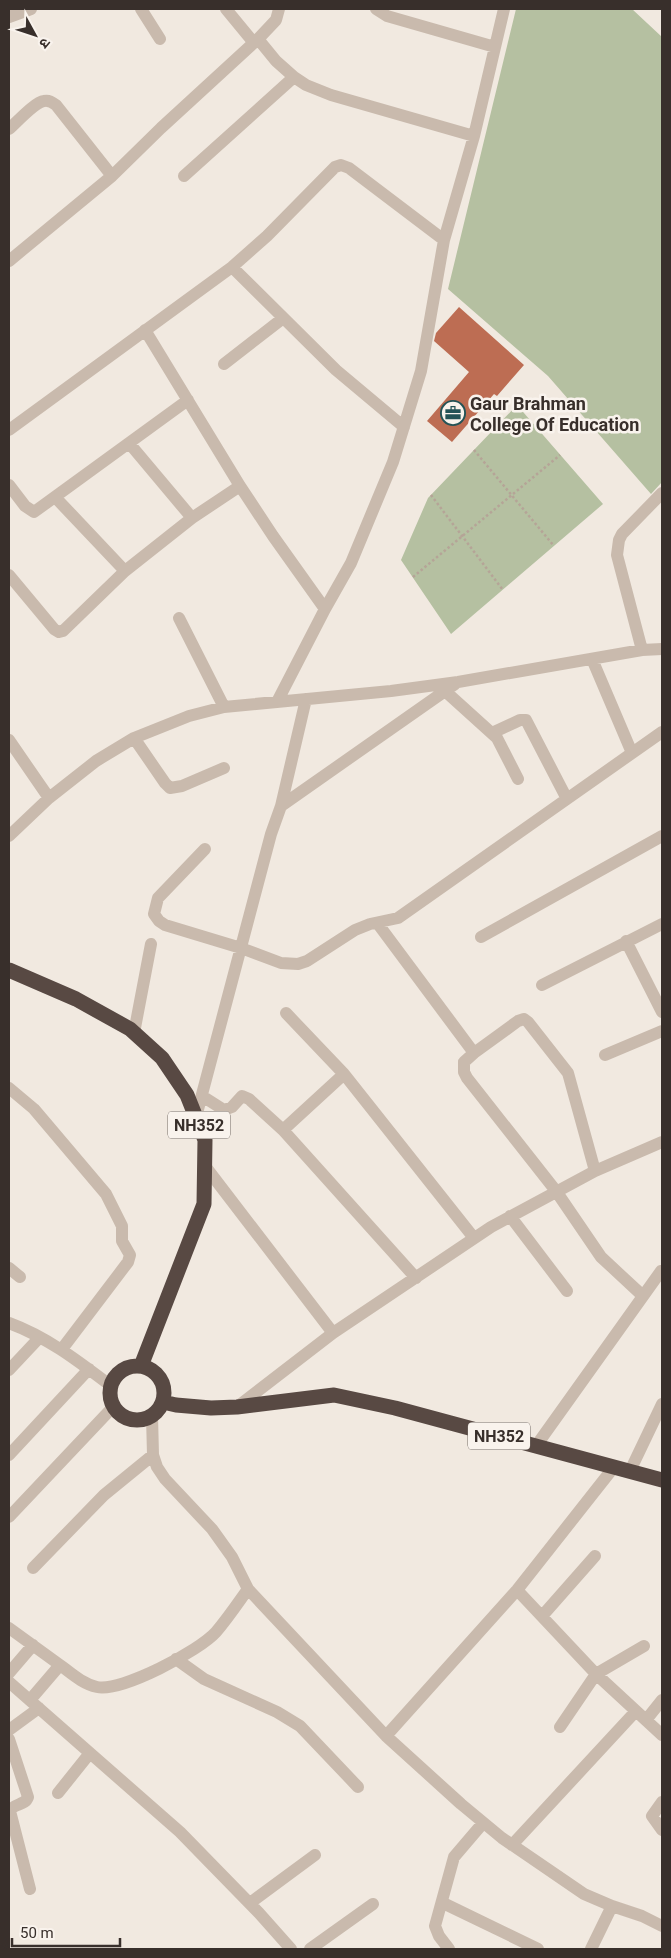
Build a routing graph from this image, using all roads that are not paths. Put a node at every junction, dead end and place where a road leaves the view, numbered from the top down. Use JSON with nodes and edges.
{"nodes":[{"id":1,"x":31,"y":9,"type":"edge"},
{"id":2,"x":141,"y":9,"type":"edge"},
{"id":3,"x":226,"y":9,"type":"edge"},
{"id":4,"x":279,"y":9,"type":"edge"},
{"id":5,"x":376,"y":9,"type":"edge"},
{"id":6,"x":504,"y":9,"type":"edge"},
{"id":7,"x":9,"y":17,"type":"edge"},
{"id":8,"x":160,"y":39,"type":"dead end"},
{"id":9,"x":256,"y":41,"type":"junction"},
{"id":10,"x":495,"y":47,"type":"junction"},
{"id":11,"x":294,"y":77,"type":"junction"},
{"id":12,"x":9,"y":128,"type":"edge"},
{"id":13,"x":474,"y":136,"type":"junction"},
{"id":14,"x":112,"y":176,"type":"junction"},
{"id":15,"x":184,"y":176,"type":"dead end"},
{"id":16,"x":444,"y":240,"type":"junction"},
{"id":17,"x":9,"y":261,"type":"edge"},
{"id":18,"x":232,"y":268,"type":"junction"},
{"id":19,"x":282,"y":319,"type":"junction"},
{"id":20,"x":145,"y":330,"type":"junction"},
{"id":21,"x":224,"y":364,"type":"dead end"},
{"id":22,"x":188,"y":400,"type":"junction"},
{"id":23,"x":404,"y":427,"type":"junction"},
{"id":24,"x":9,"y":430,"type":"edge"},
{"id":25,"x":129,"y":443,"type":"junction"},
{"id":26,"x":9,"y":485,"type":"edge"},
{"id":27,"x":240,"y":486,"type":"junction"},
{"id":28,"x":662,"y":494,"type":"edge"},
{"id":29,"x":55,"y":497,"type":"junction"},
{"id":30,"x":192,"y":518,"type":"junction"},
{"id":31,"x":125,"y":571,"type":"junction"},
{"id":32,"x":9,"y":575,"type":"edge"},
{"id":33,"x":325,"y":609,"type":"junction"},
{"id":34,"x":179,"y":618,"type":"dead end"},
{"id":35,"x":662,"y":649,"type":"edge"},
{"id":36,"x":642,"y":650,"type":"junction"},
{"id":37,"x":592,"y":659,"type":"junction"},
{"id":38,"x":458,"y":682,"type":"junction"},
{"id":39,"x":445,"y":691,"type":"junction"},
{"id":40,"x":306,"y":699,"type":"junction"},
{"id":41,"x":277,"y":702,"type":"junction"},
{"id":42,"x":224,"y":707,"type":"junction"},
{"id":43,"x":662,"y":732,"type":"edge"},
{"id":44,"x":492,"y":734,"type":"junction"},
{"id":45,"x":134,"y":738,"type":"junction"},
{"id":46,"x":9,"y":740,"type":"edge"},
{"id":47,"x":632,"y":754,"type":"junction"},
{"id":48,"x":224,"y":768,"type":"dead end"},
{"id":49,"x":518,"y":779,"type":"dead end"},
{"id":50,"x":49,"y":798,"type":"junction"},
{"id":51,"x":567,"y":799,"type":"junction"},
{"id":52,"x":281,"y":806,"type":"junction"},
{"id":53,"x":9,"y":836,"type":"edge"},
{"id":54,"x":662,"y":836,"type":"edge"},
{"id":55,"x":205,"y":849,"type":"dead end"},
{"id":56,"x":378,"y":924,"type":"junction"},
{"id":57,"x":662,"y":924,"type":"edge"},
{"id":58,"x":481,"y":936,"type":"dead end"},
{"id":59,"x":626,"y":941,"type":"junction"},
{"id":60,"x":151,"y":944,"type":"dead end"},
{"id":61,"x":241,"y":948,"type":"junction"},
{"id":62,"x":9,"y":970,"type":"edge"},
{"id":63,"x":542,"y":985,"type":"dead end"},
{"id":64,"x":662,"y":1012,"type":"edge"},
{"id":65,"x":286,"y":1013,"type":"dead end"},
{"id":66,"x":662,"y":1031,"type":"edge"},
{"id":67,"x":134,"y":1033,"type":"junction"},
{"id":68,"x":474,"y":1053,"type":"junction"},
{"id":69,"x":605,"y":1055,"type":"dead end"},
{"id":70,"x":344,"y":1074,"type":"junction"},
{"id":71,"x":9,"y":1088,"type":"edge"},
{"id":72,"x":202,"y":1096,"type":"junction"},
{"id":73,"x":196,"y":1117,"type":"junction"},
{"id":74,"x":283,"y":1130,"type":"junction"},
{"id":75,"x":662,"y":1142,"type":"edge"},
{"id":76,"x":205,"y":1166,"type":"junction"},
{"id":77,"x":595,"y":1171,"type":"junction"},
{"id":78,"x":556,"y":1191,"type":"junction"},
{"id":79,"x":510,"y":1216,"type":"junction"},
{"id":80,"x":474,"y":1238,"type":"junction"},
{"id":81,"x":9,"y":1268,"type":"edge"},
{"id":82,"x":660,"y":1271,"type":"dead end"},
{"id":83,"x":20,"y":1277,"type":"dead end"},
{"id":84,"x":416,"y":1278,"type":"junction"},
{"id":85,"x":567,"y":1291,"type":"dead end"},
{"id":86,"x":642,"y":1296,"type":"junction"},
{"id":87,"x":9,"y":1323,"type":"edge"},
{"id":88,"x":334,"y":1333,"type":"junction"},
{"id":89,"x":40,"y":1337,"type":"junction"},
{"id":90,"x":62,"y":1349,"type":"junction"},
{"id":91,"x":141,"y":1366,"type":"junction"},
{"id":92,"x":89,"y":1369,"type":"junction"},
{"id":93,"x":9,"y":1370,"type":"edge"},
{"id":94,"x":111,"y":1386,"type":"junction"},
{"id":95,"x":163,"y":1402,"type":"junction"},
{"id":96,"x":662,"y":1404,"type":"edge"},
{"id":97,"x":113,"y":1407,"type":"junction"},
{"id":98,"x":237,"y":1407,"type":"junction"},
{"id":99,"x":152,"y":1416,"type":"junction"},
{"id":100,"x":536,"y":1446,"type":"junction"},
{"id":101,"x":153,"y":1454,"type":"junction"},
{"id":102,"x":9,"y":1455,"type":"edge"},
{"id":103,"x":614,"y":1467,"type":"junction"},
{"id":104,"x":630,"y":1471,"type":"junction"},
{"id":105,"x":662,"y":1480,"type":"edge"},
{"id":106,"x":9,"y":1517,"type":"edge"},
{"id":107,"x":595,"y":1556,"type":"dead end"},
{"id":108,"x":32,"y":1568,"type":"dead end"},
{"id":109,"x":248,"y":1589,"type":"junction"},
{"id":110,"x":517,"y":1590,"type":"junction"},
{"id":111,"x":542,"y":1615,"type":"junction"},
{"id":112,"x":9,"y":1628,"type":"edge"},
{"id":113,"x":33,"y":1645,"type":"junction"},
{"id":114,"x":644,"y":1646,"type":"dead end"},
{"id":115,"x":176,"y":1659,"type":"junction"},
{"id":116,"x":60,"y":1665,"type":"junction"},
{"id":117,"x":9,"y":1673,"type":"edge"},
{"id":118,"x":596,"y":1674,"type":"junction"},
{"id":119,"x":9,"y":1682,"type":"edge"},
{"id":120,"x":662,"y":1700,"type":"edge"},
{"id":121,"x":34,"y":1704,"type":"junction"},
{"id":122,"x":641,"y":1715,"type":"junction"},
{"id":123,"x":560,"y":1727,"type":"dead end"},
{"id":124,"x":9,"y":1730,"type":"edge"},
{"id":125,"x":662,"y":1735,"type":"edge"},
{"id":126,"x":386,"y":1736,"type":"junction"},
{"id":127,"x":9,"y":1739,"type":"edge"},
{"id":128,"x":90,"y":1753,"type":"junction"},
{"id":129,"x":358,"y":1787,"type":"dead end"},
{"id":130,"x":58,"y":1793,"type":"dead end"},
{"id":131,"x":662,"y":1802,"type":"edge"},
{"id":132,"x":483,"y":1823,"type":"junction"},
{"id":133,"x":662,"y":1830,"type":"edge"},
{"id":134,"x":512,"y":1845,"type":"junction"},
{"id":135,"x":315,"y":1855,"type":"dead end"},
{"id":136,"x":30,"y":1889,"type":"dead end"},
{"id":137,"x":443,"y":1903,"type":"junction"},
{"id":138,"x":250,"y":1904,"type":"junction"},
{"id":139,"x":373,"y":1904,"type":"dead end"},
{"id":140,"x":612,"y":1906,"type":"junction"},
{"id":141,"x":662,"y":1926,"type":"edge"},
{"id":142,"x":291,"y":1949,"type":"edge"},
{"id":143,"x":310,"y":1949,"type":"edge"},
{"id":144,"x":448,"y":1949,"type":"edge"},
{"id":145,"x":538,"y":1949,"type":"edge"},
{"id":146,"x":592,"y":1949,"type":"edge"}],
"edges":[{"from":1,"to":7,"type":"street"},
{"from":2,"to":8,"type":"street"},
{"from":3,"to":9,"type":"street"},
{"from":4,"to":9,"type":"street"},
{"from":5,"to":10,"type":"street"},
{"from":6,"to":10,"type":"street"},
{"from":9,"to":11,"type":"street"},
{"from":9,"to":14,"type":"street"},
{"from":10,"to":13,"type":"street"},
{"from":11,"to":13,"type":"street"},
{"from":11,"to":15,"type":"street"},
{"from":12,"to":14,"type":"street"},
{"from":13,"to":16,"type":"street"},
{"from":14,"to":17,"type":"street"},
{"from":16,"to":18,"type":"street"},
{"from":16,"to":23,"type":"street"},
{"from":18,"to":19,"type":"street"},
{"from":18,"to":20,"type":"street"},
{"from":19,"to":21,"type":"street"},
{"from":19,"to":23,"type":"street"},
{"from":20,"to":22,"type":"street"},
{"from":20,"to":24,"type":"street"},
{"from":22,"to":25,"type":"street"},
{"from":22,"to":27,"type":"street"},
{"from":23,"to":33,"type":"street"},
{"from":25,"to":29,"type":"street"},
{"from":25,"to":30,"type":"street"},
{"from":26,"to":29,"type":"street"},
{"from":27,"to":30,"type":"street"},
{"from":27,"to":33,"type":"street"},
{"from":28,"to":36,"type":"street"},
{"from":29,"to":31,"type":"street"},
{"from":30,"to":31,"type":"street"},
{"from":31,"to":32,"type":"street"},
{"from":33,"to":41,"type":"street"},
{"from":34,"to":42,"type":"street"},
{"from":35,"to":36,"type":"street"},
{"from":36,"to":37,"type":"street"},
{"from":37,"to":38,"type":"street"},
{"from":37,"to":47,"type":"street"},
{"from":38,"to":39,"type":"street"},
{"from":38,"to":40,"type":"street"},
{"from":39,"to":44,"type":"street"},
{"from":39,"to":52,"type":"street"},
{"from":40,"to":41,"type":"street"},
{"from":40,"to":52,"type":"street"},
{"from":41,"to":42,"type":"street"},
{"from":42,"to":45,"type":"street"},
{"from":43,"to":47,"type":"street"},
{"from":44,"to":49,"type":"street"},
{"from":44,"to":51,"type":"street"},
{"from":45,"to":48,"type":"street"},
{"from":45,"to":50,"type":"street"},
{"from":46,"to":50,"type":"street"},
{"from":47,"to":51,"type":"street"},
{"from":50,"to":53,"type":"street"},
{"from":51,"to":56,"type":"street"},
{"from":52,"to":61,"type":"street"},
{"from":54,"to":58,"type":"street"},
{"from":55,"to":61,"type":"street"},
{"from":56,"to":61,"type":"street"},
{"from":56,"to":68,"type":"street"},
{"from":57,"to":59,"type":"street"},
{"from":59,"to":63,"type":"street"},
{"from":59,"to":64,"type":"street"},
{"from":60,"to":67,"type":"street"},
{"from":61,"to":72,"type":"street"},
{"from":62,"to":67,"type":"highway","number":"NH352"},
{"from":65,"to":70,"type":"street"},
{"from":66,"to":69,"type":"street"},
{"from":67,"to":73,"type":"highway","number":"NH352"},
{"from":68,"to":77,"type":"street"},
{"from":68,"to":78,"type":"street"},
{"from":70,"to":74,"type":"street"},
{"from":70,"to":80,"type":"street"},
{"from":71,"to":90,"type":"street"},
{"from":72,"to":73,"type":"street"},
{"from":72,"to":74,"type":"street"},
{"from":73,"to":76,"type":"highway","number":"NH352"},
{"from":74,"to":84,"type":"street"},
{"from":75,"to":77,"type":"street"},
{"from":76,"to":88,"type":"street"},
{"from":76,"to":91,"type":"highway","number":"NH352"},
{"from":77,"to":78,"type":"street"},
{"from":78,"to":79,"type":"street"},
{"from":78,"to":86,"type":"street"},
{"from":79,"to":80,"type":"street"},
{"from":79,"to":85,"type":"street"},
{"from":80,"to":84,"type":"street"},
{"from":81,"to":83,"type":"street"},
{"from":82,"to":86,"type":"street"},
{"from":84,"to":88,"type":"street"},
{"from":86,"to":100,"type":"street"},
{"from":87,"to":89,"type":"street"},
{"from":88,"to":98,"type":"street"},
{"from":89,"to":90,"type":"street"},
{"from":89,"to":93,"type":"street"},
{"from":90,"to":92,"type":"street"},
{"from":91,"to":94,"type":"highway"},
{"from":91,"to":95,"type":"highway"},
{"from":92,"to":94,"type":"street"},
{"from":92,"to":102,"type":"street"},
{"from":94,"to":97,"type":"highway"},
{"from":95,"to":98,"type":"highway","number":"NH352"},
{"from":95,"to":99,"type":"highway"},
{"from":96,"to":104,"type":"street"},
{"from":97,"to":99,"type":"highway"},
{"from":97,"to":106,"type":"street"},
{"from":98,"to":100,"type":"highway","number":"NH352"},
{"from":99,"to":101,"type":"street"},
{"from":100,"to":103,"type":"highway","number":"NH352"},
{"from":101,"to":108,"type":"street"},
{"from":101,"to":109,"type":"street"},
{"from":103,"to":104,"type":"highway","number":"NH352"},
{"from":103,"to":110,"type":"street"},
{"from":104,"to":105,"type":"highway","number":"NH352"},
{"from":107,"to":111,"type":"street"},
{"from":109,"to":115,"type":"street"},
{"from":109,"to":126,"type":"street"},
{"from":110,"to":111,"type":"street"},
{"from":110,"to":126,"type":"street"},
{"from":111,"to":118,"type":"street"},
{"from":112,"to":113,"type":"street"},
{"from":113,"to":116,"type":"street"},
{"from":113,"to":117,"type":"street"},
{"from":114,"to":118,"type":"street"},
{"from":115,"to":116,"type":"street"},
{"from":115,"to":129,"type":"street"},
{"from":116,"to":121,"type":"street"},
{"from":118,"to":122,"type":"street"},
{"from":118,"to":123,"type":"street"},
{"from":119,"to":121,"type":"street"},
{"from":120,"to":122,"type":"street"},
{"from":121,"to":124,"type":"street"},
{"from":121,"to":128,"type":"street"},
{"from":122,"to":125,"type":"street"},
{"from":122,"to":134,"type":"street"},
{"from":126,"to":132,"type":"street"},
{"from":127,"to":136,"type":"street"},
{"from":128,"to":130,"type":"street"},
{"from":128,"to":138,"type":"street"},
{"from":131,"to":133,"type":"street"},
{"from":132,"to":134,"type":"street"},
{"from":132,"to":137,"type":"street"},
{"from":134,"to":140,"type":"street"},
{"from":135,"to":138,"type":"street"},
{"from":137,"to":144,"type":"street"},
{"from":137,"to":145,"type":"street"},
{"from":138,"to":142,"type":"street"},
{"from":139,"to":143,"type":"street"},
{"from":140,"to":141,"type":"street"},
{"from":140,"to":146,"type":"street"}]}
